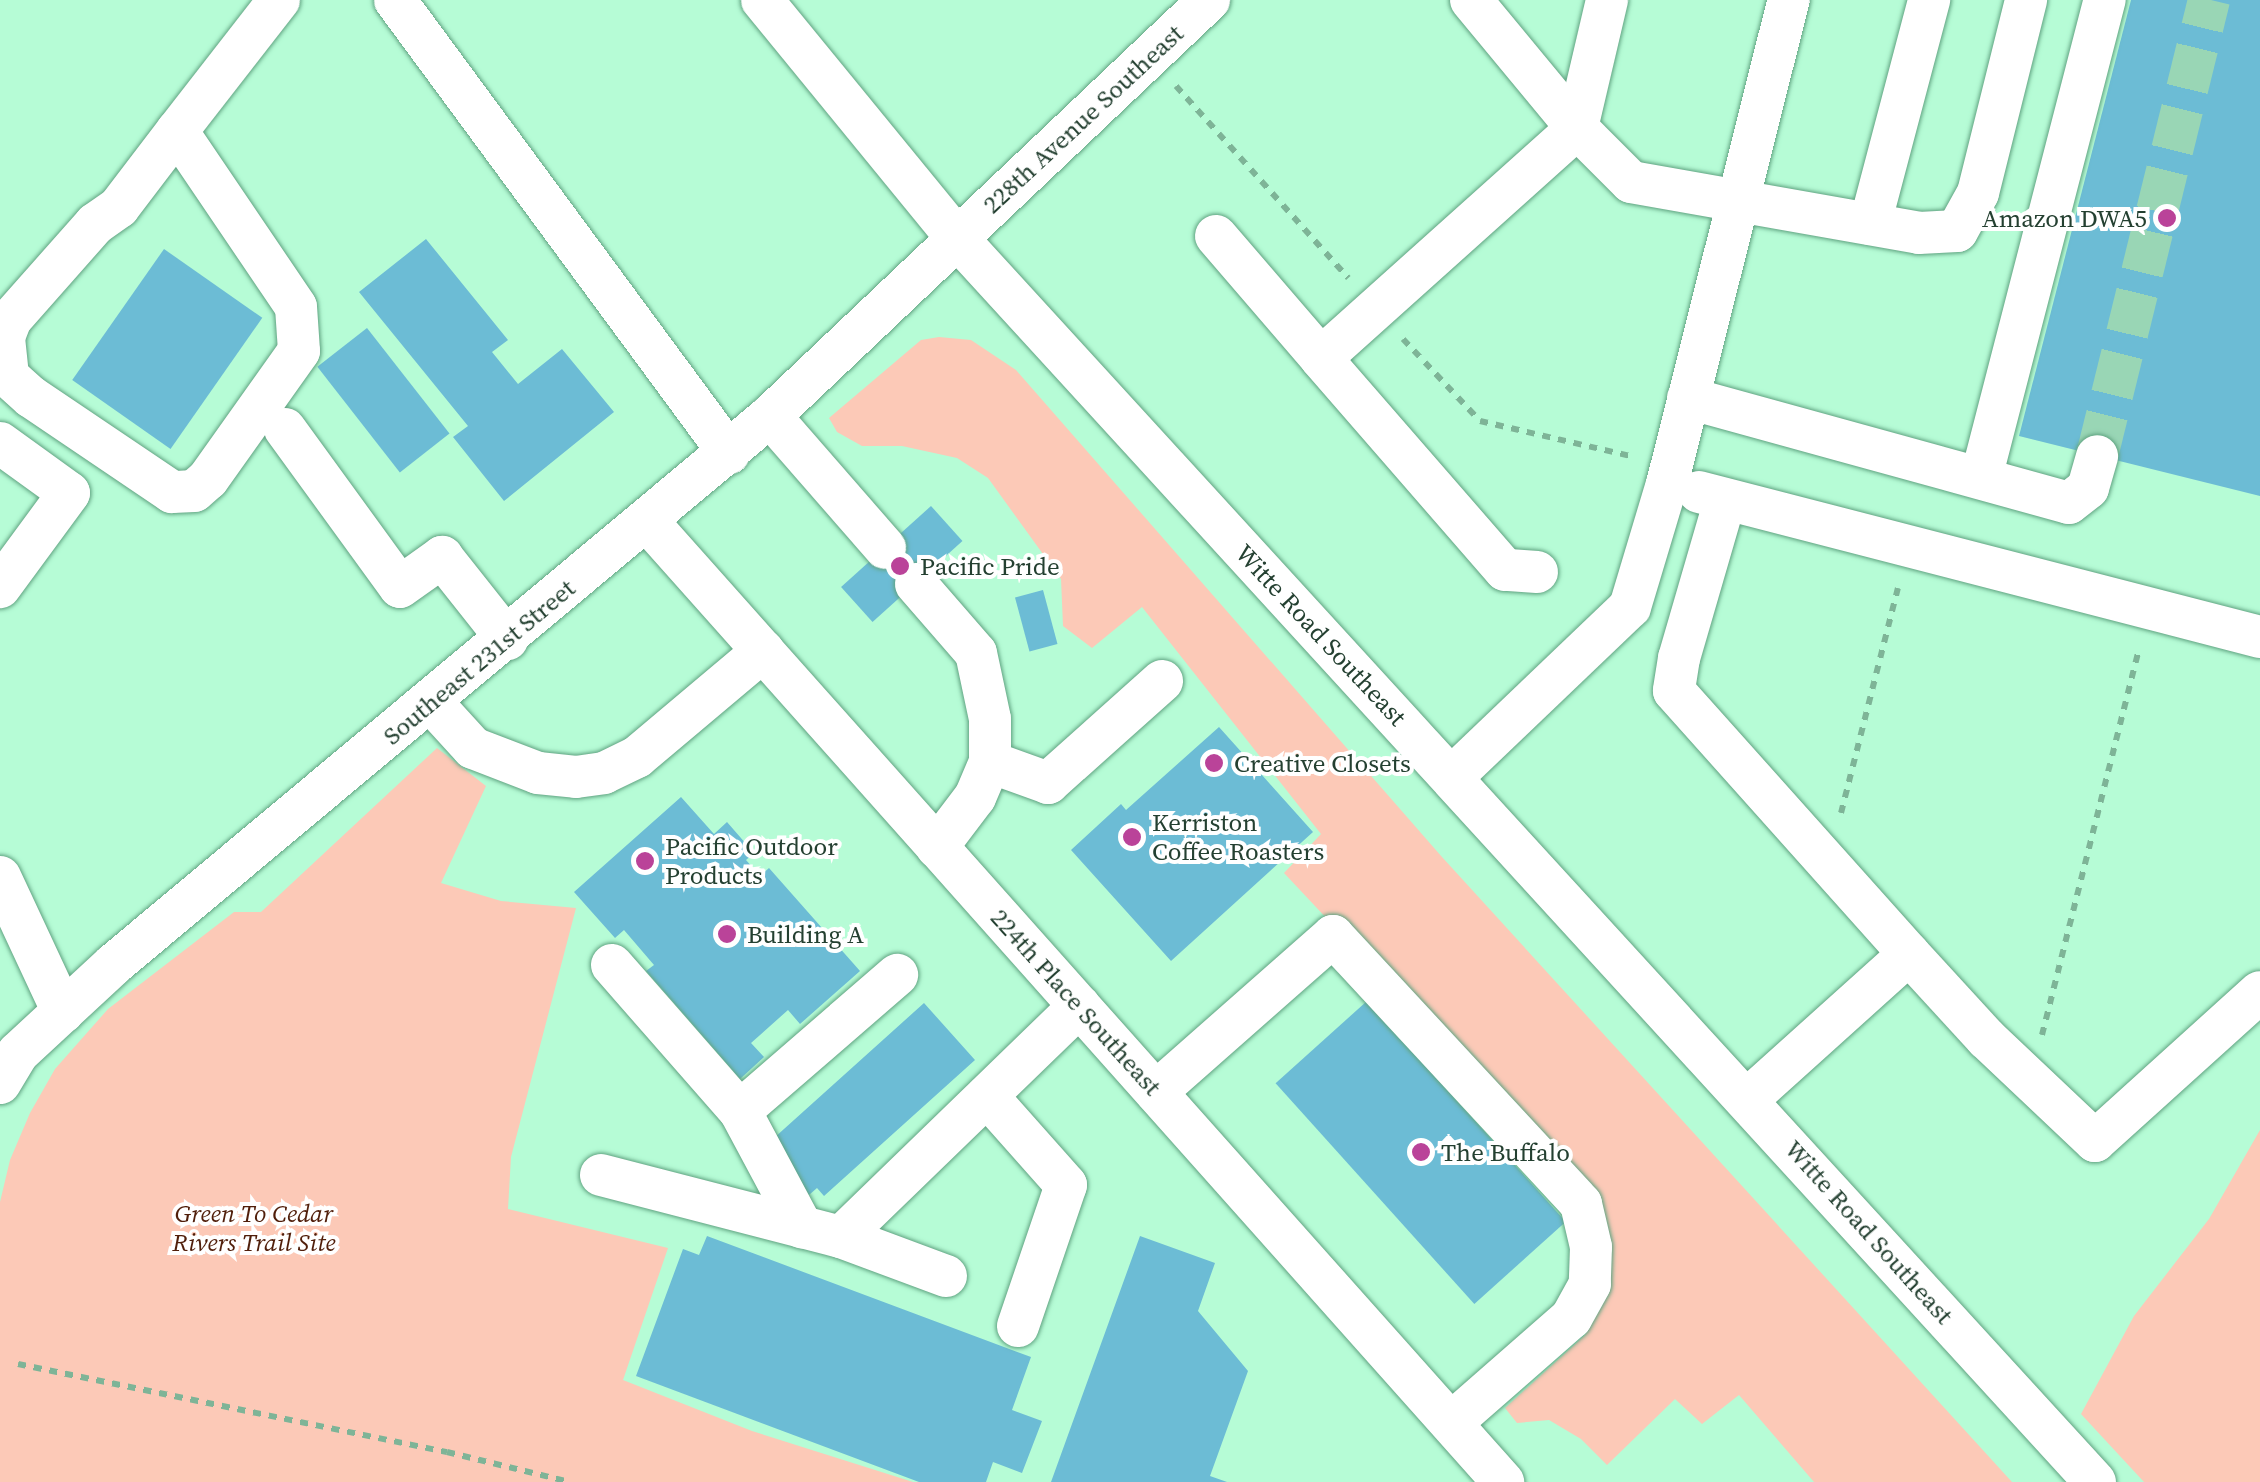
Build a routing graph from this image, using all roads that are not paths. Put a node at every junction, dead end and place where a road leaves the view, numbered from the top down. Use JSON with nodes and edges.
{"nodes":[{"id":1,"x":279,"y":0,"type":"edge"},
{"id":2,"x":395,"y":0,"type":"edge"},
{"id":3,"x":762,"y":0,"type":"edge"},
{"id":4,"x":1209,"y":0,"type":"edge"},
{"id":5,"x":1471,"y":0,"type":"edge"},
{"id":6,"x":1608,"y":0,"type":"edge"},
{"id":7,"x":1789,"y":0,"type":"edge"},
{"id":8,"x":1929,"y":0,"type":"edge"},
{"id":9,"x":2026,"y":0,"type":"edge"},
{"id":10,"x":2105,"y":0,"type":"edge"},
{"id":11,"x":1577,"y":128,"type":"junction"},
{"id":12,"x":177,"y":132,"type":"junction"},
{"id":13,"x":1737,"y":204,"type":"junction"},
{"id":14,"x":1870,"y":224,"type":"junction"},
{"id":15,"x":1216,"y":236,"type":"dead end"},
{"id":16,"x":957,"y":238,"type":"junction"},
{"id":17,"x":1321,"y":358,"type":"junction"},
{"id":18,"x":1688,"y":398,"type":"junction"},
{"id":19,"x":770,"y":416,"type":"junction"},
{"id":20,"x":285,"y":429,"type":"dead end"},
{"id":21,"x":0,"y":443,"type":"edge"},
{"id":22,"x":729,"y":452,"type":"junction"},
{"id":23,"x":2096,"y":456,"type":"tunnel mouth"},
{"id":24,"x":1980,"y":478,"type":"junction"},
{"id":25,"x":1666,"y":484,"type":"junction"},
{"id":26,"x":1725,"y":500,"type":"junction"},
{"id":27,"x":648,"y":522,"type":"junction"},
{"id":28,"x":885,"y":548,"type":"dead end"},
{"id":29,"x":1537,"y":572,"type":"dead end"},
{"id":30,"x":916,"y":584,"type":"dead end"},
{"id":31,"x":0,"y":587,"type":"edge"},
{"id":32,"x":2260,"y":637,"type":"edge"},
{"id":33,"x":507,"y":639,"type":"junction"},
{"id":34,"x":762,"y":651,"type":"junction"},
{"id":35,"x":1162,"y":680,"type":"dead end"},
{"id":36,"x":431,"y":702,"type":"junction"},
{"id":37,"x":990,"y":762,"type":"junction"},
{"id":38,"x":1452,"y":777,"type":"junction"},
{"id":39,"x":938,"y":847,"type":"junction"},
{"id":40,"x":0,"y":877,"type":"edge"},
{"id":41,"x":1909,"y":954,"type":"junction"},
{"id":42,"x":612,"y":964,"type":"dead end"},
{"id":43,"x":898,"y":976,"type":"dead end"},
{"id":44,"x":2260,"y":992,"type":"edge"},
{"id":45,"x":1079,"y":1006,"type":"junction"},
{"id":46,"x":63,"y":1012,"type":"junction"},
{"id":47,"x":0,"y":1083,"type":"edge"},
{"id":48,"x":1156,"y":1092,"type":"junction"},
{"id":49,"x":987,"y":1096,"type":"junction"},
{"id":50,"x":1748,"y":1099,"type":"junction"},
{"id":51,"x":740,"y":1111,"type":"junction"},
{"id":52,"x":602,"y":1175,"type":"dead end"},
{"id":53,"x":822,"y":1232,"type":"junction"},
{"id":54,"x":946,"y":1276,"type":"dead end"},
{"id":55,"x":1018,"y":1326,"type":"dead end"},
{"id":56,"x":1451,"y":1423,"type":"junction"},
{"id":57,"x":1504,"y":1482,"type":"edge"},
{"id":58,"x":2095,"y":1482,"type":"edge"}],
"edges":[{"from":1,"to":12,"type":"street"},
{"from":2,"to":22,"type":"street"},
{"from":3,"to":16,"type":"street","name":"Witte Road Southeast"},
{"from":4,"to":16,"type":"street","name":"228th Avenue Southeast"},
{"from":5,"to":11,"type":"street"},
{"from":6,"to":11,"type":"street"},
{"from":7,"to":13,"type":"street"},
{"from":8,"to":14,"type":"street"},
{"from":9,"to":14,"type":"street"},
{"from":10,"to":24,"type":"street"},
{"from":11,"to":13,"type":"street"},
{"from":11,"to":17,"type":"street"},
{"from":12,"to":12,"type":"street"},
{"from":13,"to":14,"type":"street"},
{"from":13,"to":18,"type":"street"},
{"from":15,"to":17,"type":"street"},
{"from":16,"to":19,"type":"street","name":"Southeast 231st Street"},
{"from":16,"to":38,"type":"street","name":"Witte Road Southeast"},
{"from":17,"to":29,"type":"street"},
{"from":18,"to":24,"type":"street"},
{"from":18,"to":25,"type":"street"},
{"from":19,"to":22,"type":"street","name":"Southeast 231st Street"},
{"from":19,"to":28,"type":"street"},
{"from":20,"to":33,"type":"street"},
{"from":21,"to":31,"type":"street"},
{"from":22,"to":27,"type":"street","name":"Southeast 231st Street"},
{"from":23,"to":24,"type":"street"},
{"from":25,"to":26,"type":"street"},
{"from":25,"to":38,"type":"street"},
{"from":26,"to":32,"type":"street"},
{"from":26,"to":41,"type":"street"},
{"from":27,"to":33,"type":"street","name":"Southeast 231st Street"},
{"from":27,"to":34,"type":"street","name":"224th Place Southeast"},
{"from":30,"to":37,"type":"street"},
{"from":33,"to":36,"type":"street","name":"Southeast 231st Street"},
{"from":34,"to":36,"type":"street"},
{"from":34,"to":39,"type":"street","name":"224th Place Southeast"},
{"from":35,"to":37,"type":"street"},
{"from":36,"to":46,"type":"street","name":"Southeast 231st Street"},
{"from":37,"to":39,"type":"street"},
{"from":38,"to":50,"type":"street","name":"Witte Road Southeast"},
{"from":39,"to":45,"type":"street","name":"224th Place Southeast"},
{"from":40,"to":46,"type":"street"},
{"from":41,"to":44,"type":"street"},
{"from":41,"to":50,"type":"street"},
{"from":42,"to":51,"type":"street"},
{"from":43,"to":51,"type":"street"},
{"from":45,"to":48,"type":"street","name":"224th Place Southeast"},
{"from":45,"to":49,"type":"street"},
{"from":46,"to":47,"type":"street","name":"Southeast 231st Street"},
{"from":48,"to":56,"type":"street","name":"224th Place Southeast"},
{"from":48,"to":56,"type":"street"},
{"from":49,"to":53,"type":"street"},
{"from":49,"to":55,"type":"street"},
{"from":50,"to":58,"type":"street","name":"Witte Road Southeast"},
{"from":51,"to":53,"type":"street"},
{"from":52,"to":53,"type":"street"},
{"from":53,"to":54,"type":"street"},
{"from":56,"to":57,"type":"street","name":"224th Place Southeast"}]}
